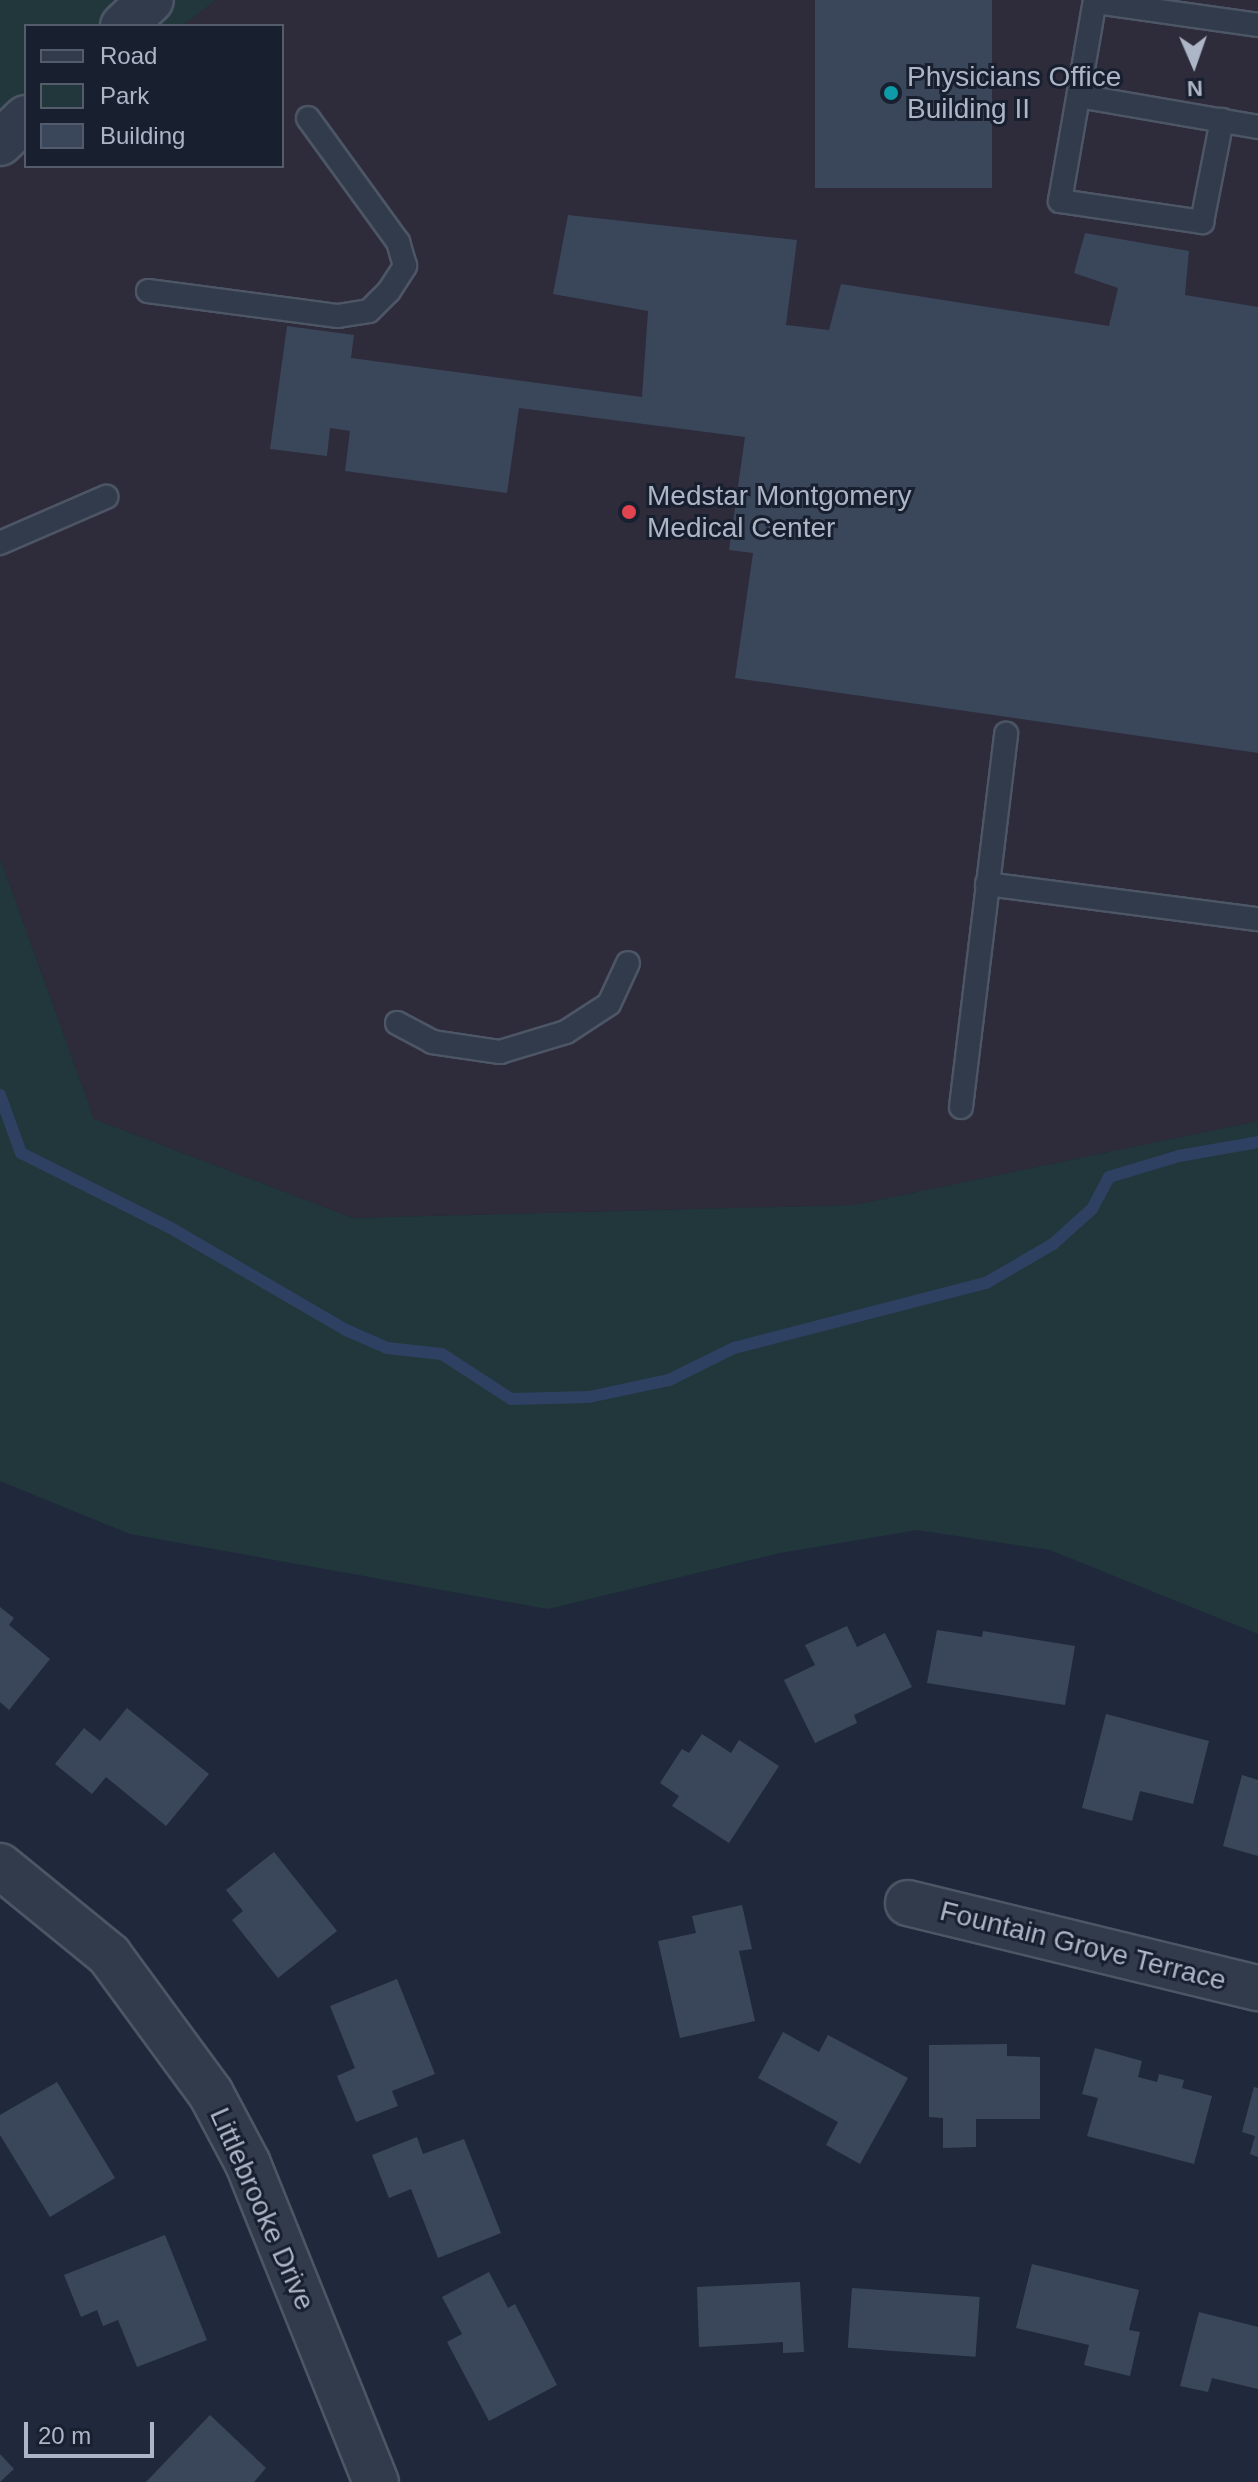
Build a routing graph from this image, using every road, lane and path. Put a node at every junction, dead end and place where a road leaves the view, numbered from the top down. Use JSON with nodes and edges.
{"nodes":[{"id":1,"x":151,"y":0,"type":"edge"},
{"id":2,"x":1095,"y":1,"type":"edge"},
{"id":3,"x":1247,"y":16,"type":"edge"},
{"id":4,"x":125,"y":24,"type":"edge"},
{"id":5,"x":1079,"y":96,"type":"junction"},
{"id":6,"x":308,"y":118,"type":"dead end"},
{"id":7,"x":24,"y":120,"type":"edge"},
{"id":8,"x":1222,"y":120,"type":"junction"},
{"id":9,"x":1258,"y":127,"type":"edge"},
{"id":10,"x":0,"y":143,"type":"edge"},
{"id":11,"x":148,"y":291,"type":"dead end"},
{"id":12,"x":106,"y":497,"type":"dead end"},
{"id":13,"x":0,"y":543,"type":"edge"},
{"id":14,"x":1006,"y":734,"type":"dead end"},
{"id":15,"x":987,"y":884,"type":"junction"},
{"id":16,"x":1258,"y":919,"type":"edge"},
{"id":17,"x":628,"y":963,"type":"dead end"},
{"id":18,"x":397,"y":1023,"type":"dead end"},
{"id":19,"x":961,"y":1107,"type":"dead end"},
{"id":20,"x":0,"y":1866,"type":"edge"},
{"id":21,"x":908,"y":1903,"type":"dead end"},
{"id":22,"x":1258,"y":1988,"type":"edge"},
{"id":23,"x":376,"y":2482,"type":"edge"}],
"edges":[{"from":1,"to":4,"type":"street"},
{"from":2,"to":3,"type":"lane"},
{"from":2,"to":5,"type":"lane"},
{"from":5,"to":8,"type":"lane"},
{"from":5,"to":8,"type":"lane"},
{"from":6,"to":11,"type":"lane"},
{"from":7,"to":10,"type":"street"},
{"from":8,"to":9,"type":"lane"},
{"from":12,"to":13,"type":"lane"},
{"from":14,"to":15,"type":"lane"},
{"from":15,"to":16,"type":"lane"},
{"from":15,"to":19,"type":"lane"},
{"from":17,"to":18,"type":"lane"},
{"from":20,"to":23,"type":"street","name":"Littlebrooke Drive"},
{"from":21,"to":22,"type":"street","name":"Fountain Grove Terrace"}]}
